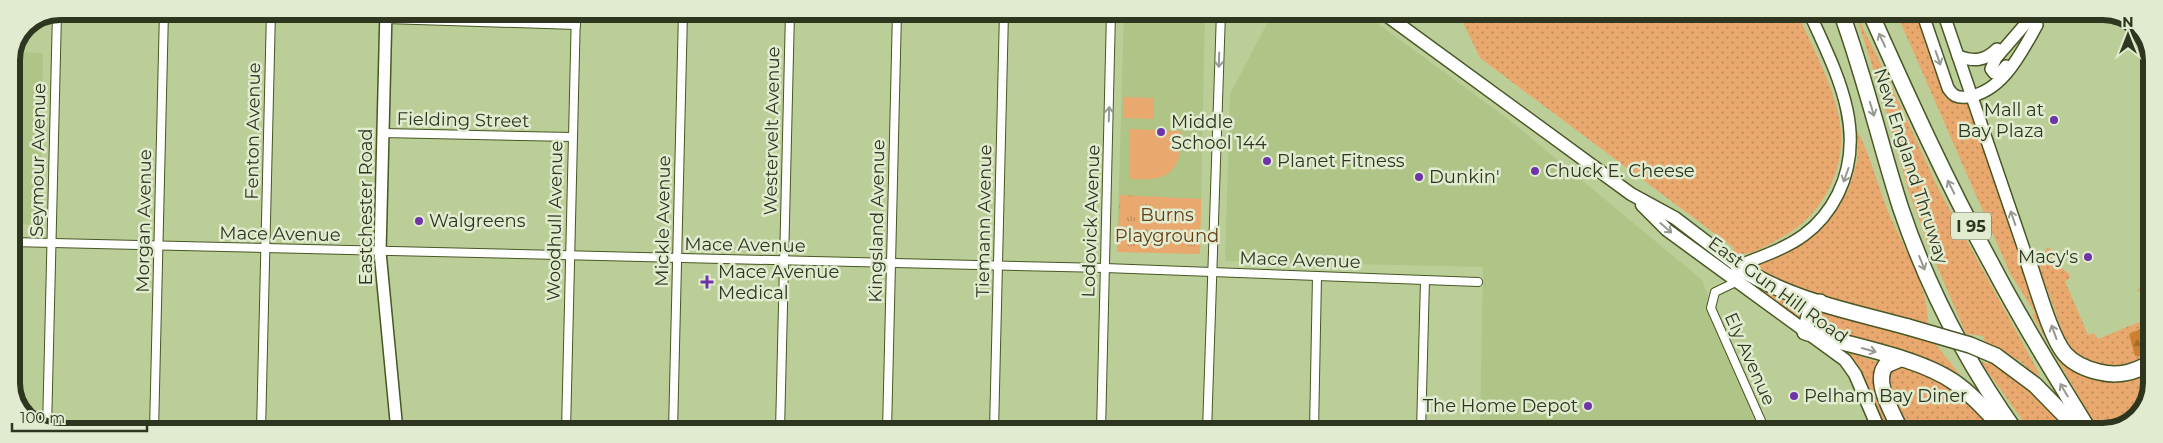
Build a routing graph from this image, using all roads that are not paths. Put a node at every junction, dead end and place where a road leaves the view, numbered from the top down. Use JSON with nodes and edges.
{"nodes":[{"id":1,"x":57,"y":20,"type":"edge"},
{"id":2,"x":164,"y":20,"type":"edge"},
{"id":3,"x":271,"y":20,"type":"edge"},
{"id":4,"x":386,"y":20,"type":"edge"},
{"id":5,"x":481,"y":20,"type":"edge"},
{"id":6,"x":576,"y":20,"type":"edge"},
{"id":7,"x":683,"y":20,"type":"edge"},
{"id":8,"x":790,"y":20,"type":"edge"},
{"id":9,"x":897,"y":20,"type":"edge"},
{"id":10,"x":1004,"y":20,"type":"edge"},
{"id":11,"x":1112,"y":20,"type":"edge"},
{"id":12,"x":1221,"y":20,"type":"edge"},
{"id":13,"x":1393,"y":20,"type":"edge"},
{"id":14,"x":1812,"y":20,"type":"edge"},
{"id":15,"x":1843,"y":20,"type":"edge"},
{"id":16,"x":1874,"y":20,"type":"edge"},
{"id":17,"x":1925,"y":20,"type":"edge"},
{"id":18,"x":1946,"y":20,"type":"edge"},
{"id":19,"x":2035,"y":20,"type":"junction"},
{"id":20,"x":576,"y":25,"type":"junction"},
{"id":21,"x":1958,"y":56,"type":"junction"},
{"id":22,"x":1994,"y":87,"type":"junction"},
{"id":23,"x":1972,"y":96,"type":"junction"},
{"id":24,"x":1980,"y":121,"type":"junction"},
{"id":25,"x":383,"y":133,"type":"junction"},
{"id":26,"x":572,"y":137,"type":"junction"},
{"id":27,"x":1631,"y":194,"type":"junction"},
{"id":28,"x":20,"y":242,"type":"edge"},
{"id":29,"x":51,"y":244,"type":"junction"},
{"id":30,"x":158,"y":246,"type":"junction"},
{"id":31,"x":265,"y":249,"type":"junction"},
{"id":32,"x":380,"y":252,"type":"junction"},
{"id":33,"x":570,"y":256,"type":"junction"},
{"id":34,"x":677,"y":259,"type":"junction"},
{"id":35,"x":784,"y":261,"type":"junction"},
{"id":36,"x":891,"y":264,"type":"junction"},
{"id":37,"x":2029,"y":264,"type":"joint"},
{"id":38,"x":1738,"y":266,"type":"junction"},
{"id":39,"x":998,"y":267,"type":"junction"},
{"id":40,"x":1105,"y":268,"type":"junction"},
{"id":41,"x":1212,"y":272,"type":"junction"},
{"id":42,"x":1317,"y":276,"type":"junction"},
{"id":43,"x":1425,"y":280,"type":"junction"},
{"id":44,"x":1478,"y":282,"type":"dead end"},
{"id":45,"x":1736,"y":282,"type":"junction"},
{"id":46,"x":1820,"y":302,"type":"junction"},
{"id":47,"x":1805,"y":332,"type":"junction"},
{"id":48,"x":1900,"y":359,"type":"junction"},
{"id":49,"x":2143,"y":366,"type":"edge"},
{"id":50,"x":47,"y":421,"type":"edge"},
{"id":51,"x":154,"y":423,"type":"edge"},
{"id":52,"x":260,"y":423,"type":"edge"},
{"id":53,"x":396,"y":423,"type":"edge"},
{"id":54,"x":566,"y":423,"type":"edge"},
{"id":55,"x":672,"y":423,"type":"edge"},
{"id":56,"x":780,"y":423,"type":"edge"},
{"id":57,"x":887,"y":423,"type":"edge"},
{"id":58,"x":994,"y":423,"type":"edge"},
{"id":59,"x":1100,"y":423,"type":"edge"},
{"id":60,"x":1207,"y":423,"type":"edge"},
{"id":61,"x":1314,"y":423,"type":"edge"},
{"id":62,"x":1421,"y":423,"type":"edge"},
{"id":63,"x":1762,"y":423,"type":"edge"},
{"id":64,"x":1876,"y":423,"type":"edge"},
{"id":65,"x":1897,"y":423,"type":"edge"},
{"id":66,"x":1998,"y":423,"type":"edge"},
{"id":67,"x":2010,"y":423,"type":"edge"},
{"id":68,"x":2072,"y":423,"type":"edge"},
{"id":69,"x":2085,"y":423,"type":"edge"}],
"edges":[{"from":1,"to":29,"type":"street","name":"Seymour Avenue"},
{"from":2,"to":30,"type":"street","name":"Morgan Avenue"},
{"from":3,"to":31,"type":"street","name":"Fenton Avenue"},
{"from":4,"to":25,"type":"main road","name":"Eastchester Road"},
{"from":5,"to":20,"type":"street"},
{"from":6,"to":20,"type":"street","name":"Woodhull Avenue"},
{"from":7,"to":34,"type":"street","name":"Mickle Avenue"},
{"from":8,"to":35,"type":"street","name":"Westervelt Avenue"},
{"from":9,"to":36,"type":"street","name":"Kingsland Avenue"},
{"from":10,"to":39,"type":"street","name":"Tiemann Avenue"},
{"from":40,"to":11,"type":"street","name":"Lodovick Avenue","one_way":true},
{"from":12,"to":41,"type":"street","one_way":true},
{"from":13,"to":27,"type":"main road","name":"East Gun Hill Road"},
{"from":14,"to":38,"type":"main road","one_way":true},
{"from":15,"to":67,"type":"highway","name":"New England Thruway","one_way":true},
{"from":69,"to":16,"type":"highway","name":"New England Thruway","number":"I 95","one_way":true},
{"from":17,"to":23,"type":"main road","one_way":true},
{"from":18,"to":21,"type":"main road"},
{"from":19,"to":19,"type":"main road"},
{"from":19,"to":21,"type":"main road"},
{"from":19,"to":22,"type":"main road"},
{"from":20,"to":26,"type":"street","name":"Woodhull Avenue"},
{"from":21,"to":23,"type":"main road"},
{"from":22,"to":23,"type":"main road"},
{"from":22,"to":24,"type":"main road"},
{"from":23,"to":24,"type":"main road"},
{"from":37,"to":24,"type":"main road","one_way":true},
{"from":25,"to":26,"type":"street","name":"Fielding Street"},
{"from":25,"to":32,"type":"main road","name":"Eastchester Road"},
{"from":26,"to":33,"type":"street","name":"Woodhull Avenue"},
{"from":27,"to":38,"type":"main road","name":"East Gun Hill Road"},
{"from":27,"to":45,"type":"main road","name":"East Gun Hill Road","one_way":true},
{"from":28,"to":29,"type":"street","name":"Mace Avenue"},
{"from":29,"to":30,"type":"street","name":"Mace Avenue"},
{"from":29,"to":50,"type":"street","name":"Seymour Avenue"},
{"from":30,"to":31,"type":"street","name":"Mace Avenue"},
{"from":30,"to":51,"type":"street","name":"Morgan Avenue"},
{"from":31,"to":32,"type":"street","name":"Mace Avenue"},
{"from":31,"to":52,"type":"street","name":"Fenton Avenue"},
{"from":32,"to":33,"type":"street","name":"Mace Avenue"},
{"from":32,"to":53,"type":"main road","name":"Eastchester Road"},
{"from":33,"to":34,"type":"street","name":"Mace Avenue"},
{"from":33,"to":54,"type":"street","name":"Woodhull Avenue"},
{"from":34,"to":35,"type":"street","name":"Mace Avenue"},
{"from":34,"to":55,"type":"street","name":"Mickle Avenue"},
{"from":35,"to":36,"type":"street","name":"Mace Avenue"},
{"from":35,"to":56,"type":"street","name":"Westervelt Avenue"},
{"from":36,"to":39,"type":"street","name":"Mace Avenue"},
{"from":36,"to":57,"type":"street","name":"Kingsland Avenue"},
{"from":49,"to":37,"type":"highway","one_way":true},
{"from":38,"to":46,"type":"highway"},
{"from":39,"to":40,"type":"street","name":"Mace Avenue"},
{"from":39,"to":58,"type":"street","name":"Tiemann Avenue"},
{"from":40,"to":41,"type":"street","name":"Mace Avenue"},
{"from":40,"to":59,"type":"street","name":"Lodovick Avenue"},
{"from":41,"to":42,"type":"street","name":"Mace Avenue"},
{"from":41,"to":60,"type":"street"},
{"from":42,"to":43,"type":"street","name":"Mace Avenue"},
{"from":42,"to":61,"type":"street"},
{"from":43,"to":44,"type":"street","name":"Mace Avenue"},
{"from":43,"to":62,"type":"street"},
{"from":45,"to":47,"type":"main road","name":"East Gun Hill Road"},
{"from":45,"to":63,"type":"street","name":"Ely Avenue"},
{"from":46,"to":47,"type":"highway"},
{"from":46,"to":68,"type":"highway","bridge":true},
{"from":47,"to":48,"type":"highway","one_way":true},
{"from":47,"to":64,"type":"main road","name":"East Gun Hill Road"},
{"from":48,"to":65,"type":"highway"},
{"from":48,"to":66,"type":"highway"}]}
